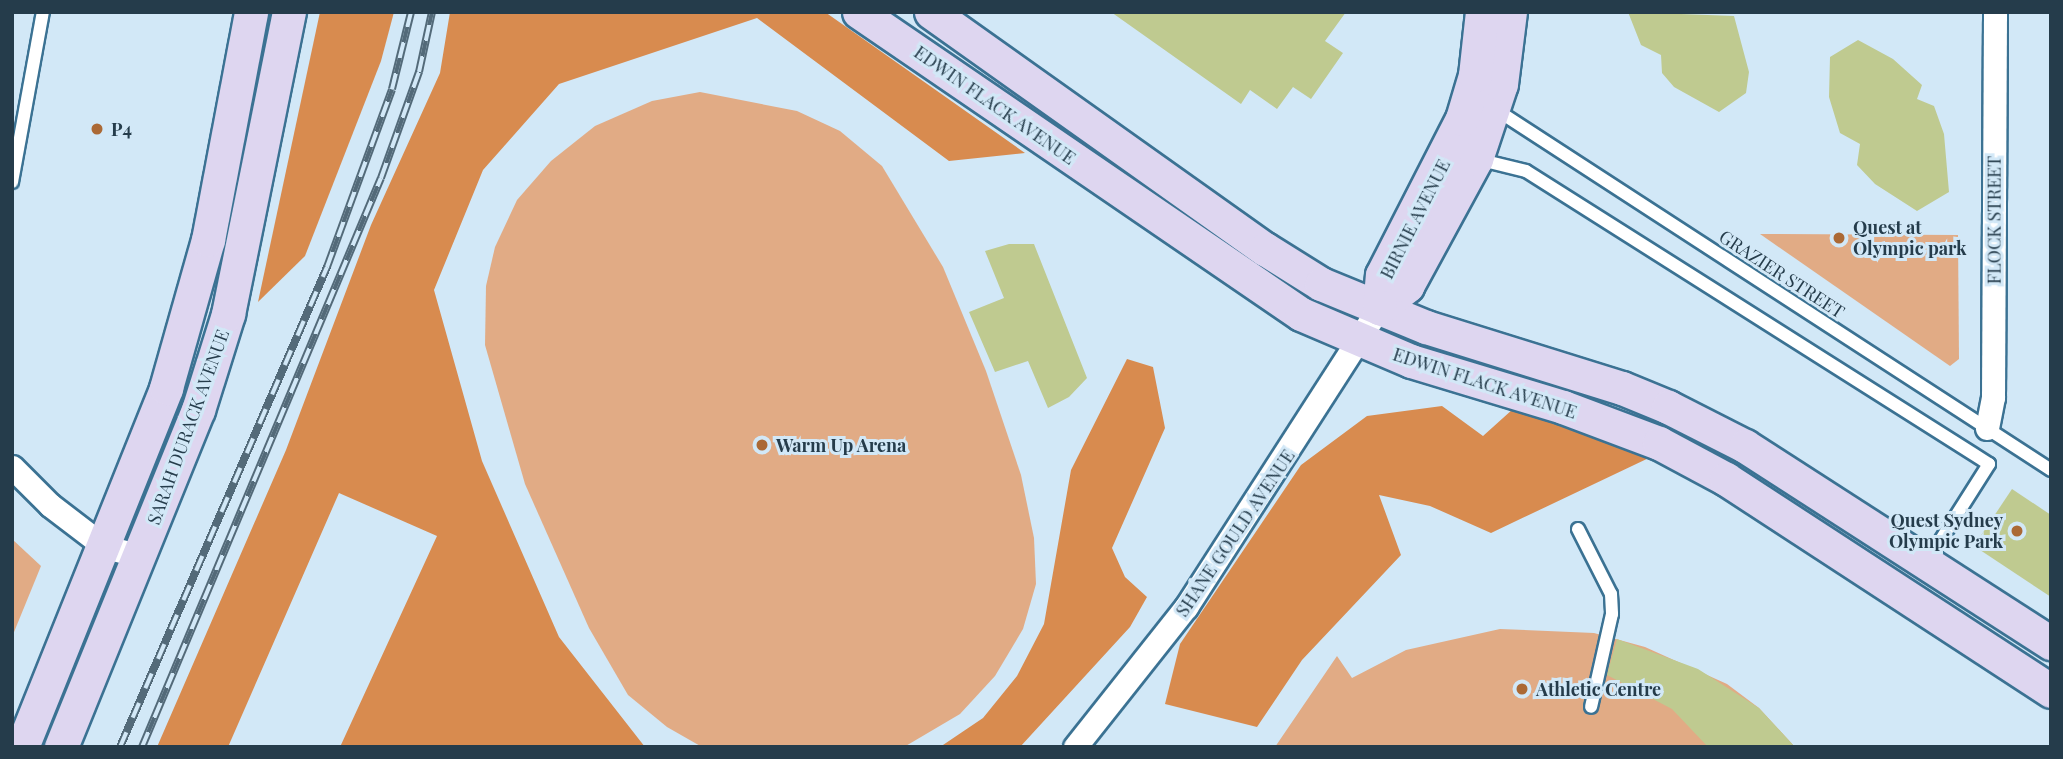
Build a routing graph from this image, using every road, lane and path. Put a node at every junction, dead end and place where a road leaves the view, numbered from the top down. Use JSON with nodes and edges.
{"nodes":[{"id":1,"x":43,"y":12,"type":"edge"},
{"id":2,"x":251,"y":12,"type":"edge"},
{"id":3,"x":289,"y":12,"type":"edge"},
{"id":4,"x":859,"y":12,"type":"edge"},
{"id":5,"x":931,"y":12,"type":"edge"},
{"id":6,"x":1482,"y":12,"type":"edge"},
{"id":7,"x":1510,"y":12,"type":"edge"},
{"id":8,"x":1995,"y":12,"type":"edge"},
{"id":9,"x":1482,"y":119,"type":"junction"},
{"id":10,"x":1476,"y":159,"type":"junction"},
{"id":11,"x":12,"y":182,"type":"edge"},
{"id":12,"x":1379,"y":308,"type":"junction"},
{"id":13,"x":1359,"y":340,"type":"junction"},
{"id":14,"x":1987,"y":428,"type":"junction"},
{"id":15,"x":12,"y":467,"type":"edge"},
{"id":16,"x":2051,"y":470,"type":"edge"},
{"id":17,"x":1578,"y":528,"type":"dead end"},
{"id":18,"x":105,"y":547,"type":"junction"},
{"id":19,"x":141,"y":556,"type":"junction"},
{"id":20,"x":1926,"y":564,"type":"junction"},
{"id":21,"x":2051,"y":643,"type":"edge"},
{"id":22,"x":2051,"y":691,"type":"edge"},
{"id":23,"x":1591,"y":707,"type":"dead end"},
{"id":24,"x":23,"y":747,"type":"edge"},
{"id":25,"x":61,"y":747,"type":"edge"},
{"id":26,"x":1075,"y":747,"type":"edge"}],
"edges":[{"from":1,"to":11,"type":"lane"},
{"from":2,"to":18,"type":"street","name":"SARAH DURACK AVENUE"},
{"from":3,"to":19,"type":"street","name":"SARAH DURACK AVENUE"},
{"from":4,"to":13,"type":"street","name":"EDWIN FLACK AVENUE"},
{"from":5,"to":12,"type":"street","name":"EDWIN FLACK AVENUE"},
{"from":6,"to":9,"type":"street","name":"BIRNIE AVENUE"},
{"from":7,"to":9,"type":"street","name":"BIRNIE AVENUE"},
{"from":8,"to":14,"type":"street","name":"FLOCK STREET"},
{"from":9,"to":10,"type":"street","name":"BIRNIE AVENUE"},
{"from":9,"to":12,"type":"street","name":"BIRNIE AVENUE"},
{"from":9,"to":14,"type":"lane","name":"GRAZIER STREET"},
{"from":10,"to":12,"type":"street","name":"BIRNIE AVENUE"},
{"from":10,"to":20,"type":"lane"},
{"from":12,"to":13,"type":"street","name":"SHANE GOULD AVENUE"},
{"from":12,"to":20,"type":"street","name":"EDWIN FLACK AVENUE"},
{"from":13,"to":22,"type":"street","name":"EDWIN FLACK AVENUE"},
{"from":13,"to":26,"type":"street","name":"SHANE GOULD AVENUE"},
{"from":14,"to":16,"type":"lane","name":"GRAZIER STREET"},
{"from":15,"to":18,"type":"street"},
{"from":17,"to":23,"type":"lane"},
{"from":18,"to":19,"type":"street"},
{"from":18,"to":24,"type":"street","name":"SARAH DURACK AVENUE"},
{"from":19,"to":25,"type":"street","name":"SARAH DURACK AVENUE"},
{"from":20,"to":21,"type":"street","name":"EDWIN FLACK AVENUE"}]}
